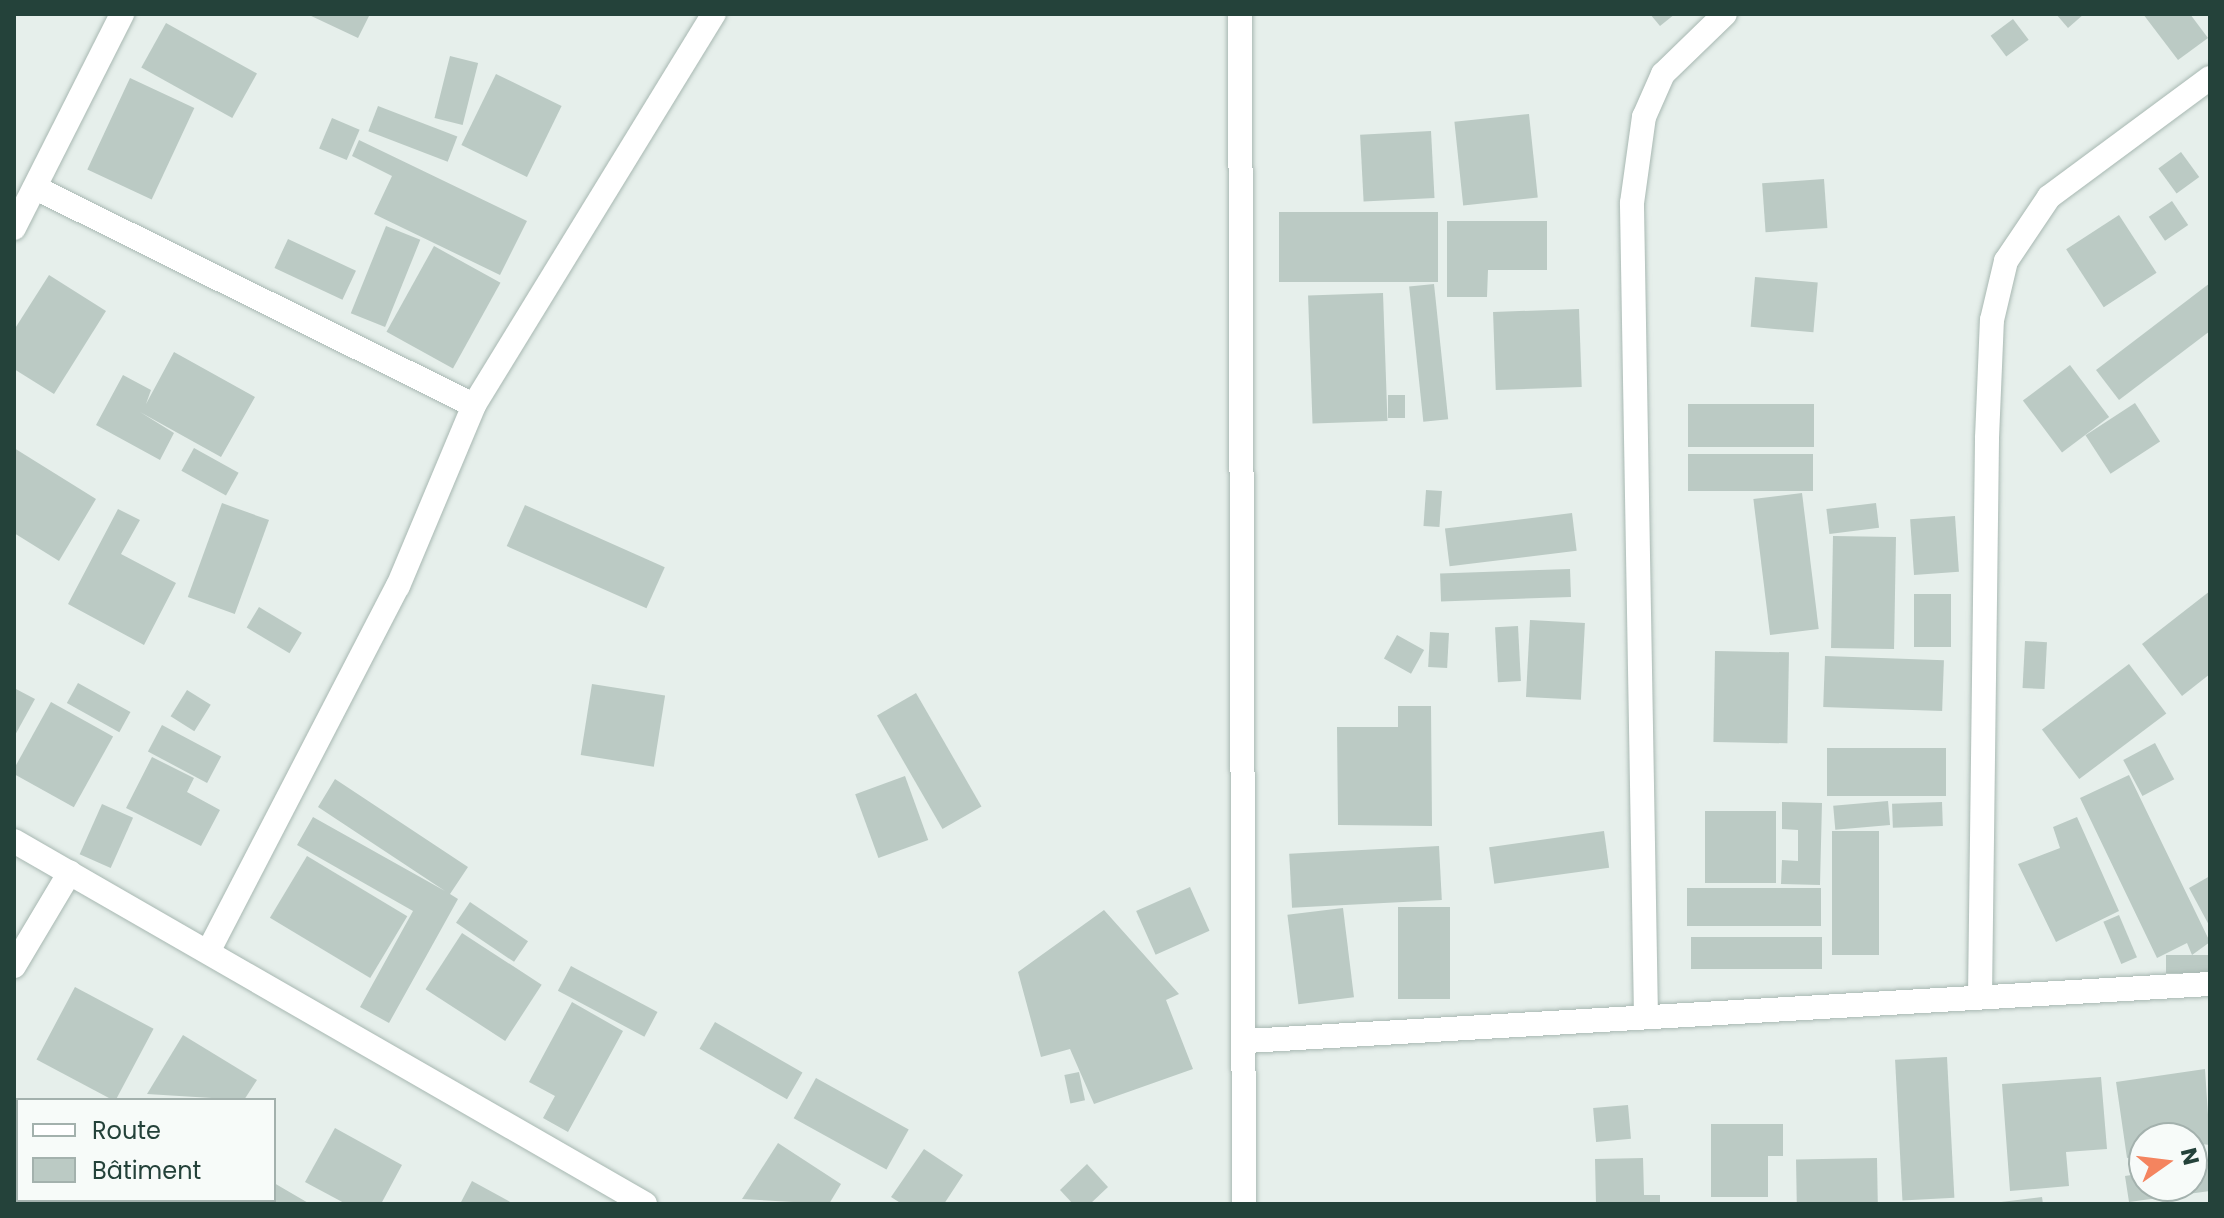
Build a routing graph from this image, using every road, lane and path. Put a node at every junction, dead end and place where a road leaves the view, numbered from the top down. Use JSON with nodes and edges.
{"nodes":[{"id":1,"x":122,"y":14,"type":"edge"},
{"id":2,"x":714,"y":14,"type":"edge"},
{"id":3,"x":1240,"y":14,"type":"edge"},
{"id":4,"x":1725,"y":14,"type":"edge"},
{"id":5,"x":2210,"y":78,"type":"edge"},
{"id":6,"x":36,"y":188,"type":"junction"},
{"id":7,"x":14,"y":228,"type":"edge"},
{"id":8,"x":474,"y":405,"type":"junction"},
{"id":9,"x":14,"y":841,"type":"edge"},
{"id":10,"x":70,"y":872,"type":"junction"},
{"id":11,"x":209,"y":950,"type":"junction"},
{"id":12,"x":14,"y":966,"type":"edge"},
{"id":13,"x":2210,"y":984,"type":"edge"},
{"id":14,"x":1980,"y":997,"type":"junction"},
{"id":15,"x":1646,"y":1017,"type":"junction"},
{"id":16,"x":1247,"y":1041,"type":"junction"},
{"id":17,"x":645,"y":1204,"type":"edge"},
{"id":18,"x":1244,"y":1204,"type":"edge"}],
"edges":[{"from":1,"to":6,"type":"street"},
{"from":2,"to":8,"type":"street"},
{"from":3,"to":16,"type":"street"},
{"from":4,"to":15,"type":"street"},
{"from":5,"to":14,"type":"street"},
{"from":6,"to":7,"type":"street"},
{"from":6,"to":8,"type":"street"},
{"from":8,"to":11,"type":"street"},
{"from":9,"to":10,"type":"street"},
{"from":10,"to":11,"type":"street"},
{"from":10,"to":12,"type":"street"},
{"from":11,"to":17,"type":"street"},
{"from":13,"to":14,"type":"street"},
{"from":14,"to":15,"type":"street"},
{"from":15,"to":16,"type":"street"},
{"from":16,"to":18,"type":"street"}]}
